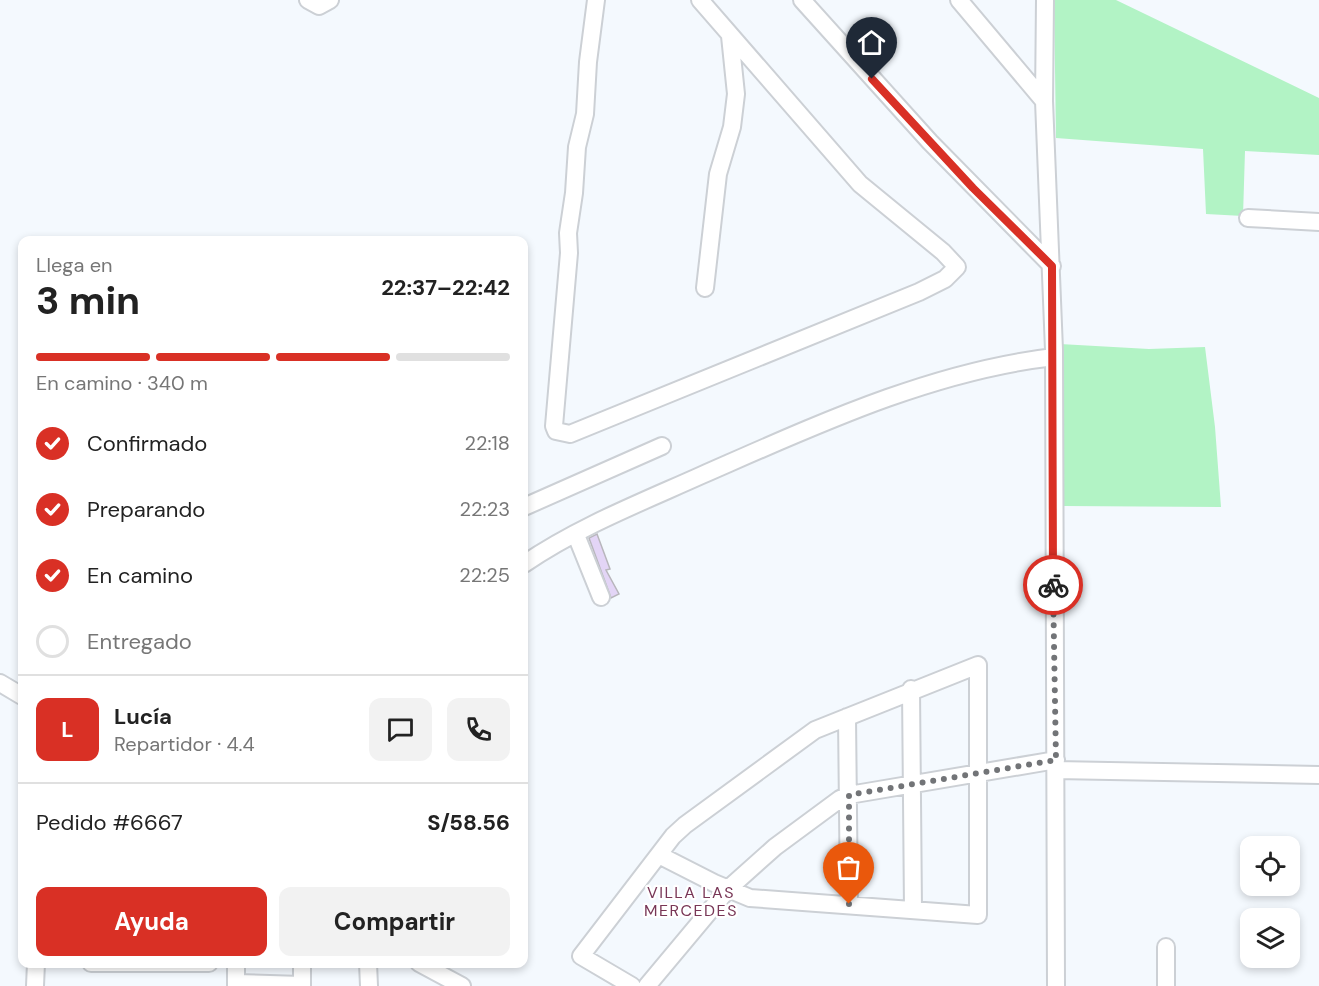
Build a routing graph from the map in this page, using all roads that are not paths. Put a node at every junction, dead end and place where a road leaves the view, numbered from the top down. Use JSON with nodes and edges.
{"nodes":[{"id":1,"x":308,"y":0,"type":"edge"},
{"id":2,"x":330,"y":0,"type":"edge"},
{"id":3,"x":596,"y":0,"type":"edge"},
{"id":4,"x":700,"y":0,"type":"edge"},
{"id":5,"x":802,"y":0,"type":"edge"},
{"id":6,"x":959,"y":0,"type":"edge"},
{"id":7,"x":1045,"y":0,"type":"edge"},
{"id":8,"x":730,"y":36,"type":"junction"},
{"id":9,"x":1044,"y":101,"type":"junction"},
{"id":10,"x":1248,"y":218,"type":"dead end"},
{"id":11,"x":1319,"y":222,"type":"edge"},
{"id":12,"x":1052,"y":266,"type":"junction"},
{"id":13,"x":705,"y":288,"type":"dead end"},
{"id":14,"x":1054,"y":357,"type":"junction"},
{"id":15,"x":662,"y":446,"type":"dead end"},
{"id":16,"x":528,"y":505,"type":"edge"},
{"id":17,"x":576,"y":535,"type":"junction"},
{"id":18,"x":528,"y":562,"type":"edge"},
{"id":19,"x":602,"y":597,"type":"dead end"},
{"id":20,"x":0,"y":683,"type":"edge"},
{"id":21,"x":911,"y":689,"type":"junction"},
{"id":22,"x":18,"y":694,"type":"edge"},
{"id":23,"x":847,"y":717,"type":"junction"},
{"id":24,"x":1056,"y":765,"type":"junction"},
{"id":25,"x":977,"y":773,"type":"junction"},
{"id":26,"x":1319,"y":775,"type":"edge"},
{"id":27,"x":912,"y":784,"type":"junction"},
{"id":28,"x":849,"y":795,"type":"junction"},
{"id":29,"x":659,"y":855,"type":"junction"},
{"id":30,"x":750,"y":868,"type":"junction"},
{"id":31,"x":693,"y":873,"type":"junction"},
{"id":32,"x":728,"y":889,"type":"junction"},
{"id":33,"x":849,"y":904,"type":"junction"},
{"id":34,"x":913,"y":909,"type":"junction"},
{"id":35,"x":1166,"y":947,"type":"dead end"},
{"id":36,"x":36,"y":968,"type":"edge"},
{"id":37,"x":236,"y":968,"type":"edge"},
{"id":38,"x":302,"y":968,"type":"edge"},
{"id":39,"x":368,"y":968,"type":"edge"},
{"id":40,"x":432,"y":971,"type":"edge"},
{"id":41,"x":236,"y":984,"type":"edge"},
{"id":42,"x":302,"y":985,"type":"edge"},
{"id":43,"x":35,"y":986,"type":"edge"},
{"id":44,"x":369,"y":986,"type":"edge"},
{"id":45,"x":462,"y":986,"type":"edge"},
{"id":46,"x":632,"y":986,"type":"edge"},
{"id":47,"x":647,"y":986,"type":"edge"},
{"id":48,"x":1056,"y":986,"type":"edge"},
{"id":49,"x":1166,"y":986,"type":"edge"}],
"edges":[{"from":1,"to":2,"type":"street"},
{"from":3,"to":8,"type":"street"},
{"from":4,"to":8,"type":"street"},
{"from":5,"to":12,"type":"street"},
{"from":6,"to":9,"type":"street"},
{"from":7,"to":9,"type":"street"},
{"from":8,"to":13,"type":"street"},
{"from":9,"to":12,"type":"street"},
{"from":10,"to":11,"type":"street"},
{"from":12,"to":14,"type":"street"},
{"from":14,"to":17,"type":"street"},
{"from":14,"to":24,"type":"street"},
{"from":15,"to":16,"type":"street"},
{"from":17,"to":18,"type":"street"},
{"from":17,"to":19,"type":"street"},
{"from":20,"to":22,"type":"street"},
{"from":21,"to":23,"type":"street"},
{"from":21,"to":25,"type":"street"},
{"from":21,"to":27,"type":"street"},
{"from":23,"to":28,"type":"street"},
{"from":23,"to":29,"type":"street"},
{"from":24,"to":25,"type":"street"},
{"from":24,"to":26,"type":"street"},
{"from":24,"to":48,"type":"street"},
{"from":25,"to":27,"type":"street"},
{"from":25,"to":34,"type":"street"},
{"from":27,"to":28,"type":"street"},
{"from":27,"to":34,"type":"street"},
{"from":28,"to":30,"type":"street"},
{"from":28,"to":33,"type":"street"},
{"from":29,"to":31,"type":"street"},
{"from":29,"to":46,"type":"street"},
{"from":30,"to":31,"type":"street"},
{"from":30,"to":32,"type":"street"},
{"from":31,"to":32,"type":"street"},
{"from":32,"to":33,"type":"street"},
{"from":32,"to":47,"type":"street"},
{"from":33,"to":34,"type":"street"},
{"from":35,"to":49,"type":"street"},
{"from":36,"to":43,"type":"street"},
{"from":37,"to":41,"type":"street"},
{"from":38,"to":42,"type":"street"},
{"from":39,"to":44,"type":"street"},
{"from":40,"to":45,"type":"street"},
{"from":41,"to":42,"type":"street"}]}
